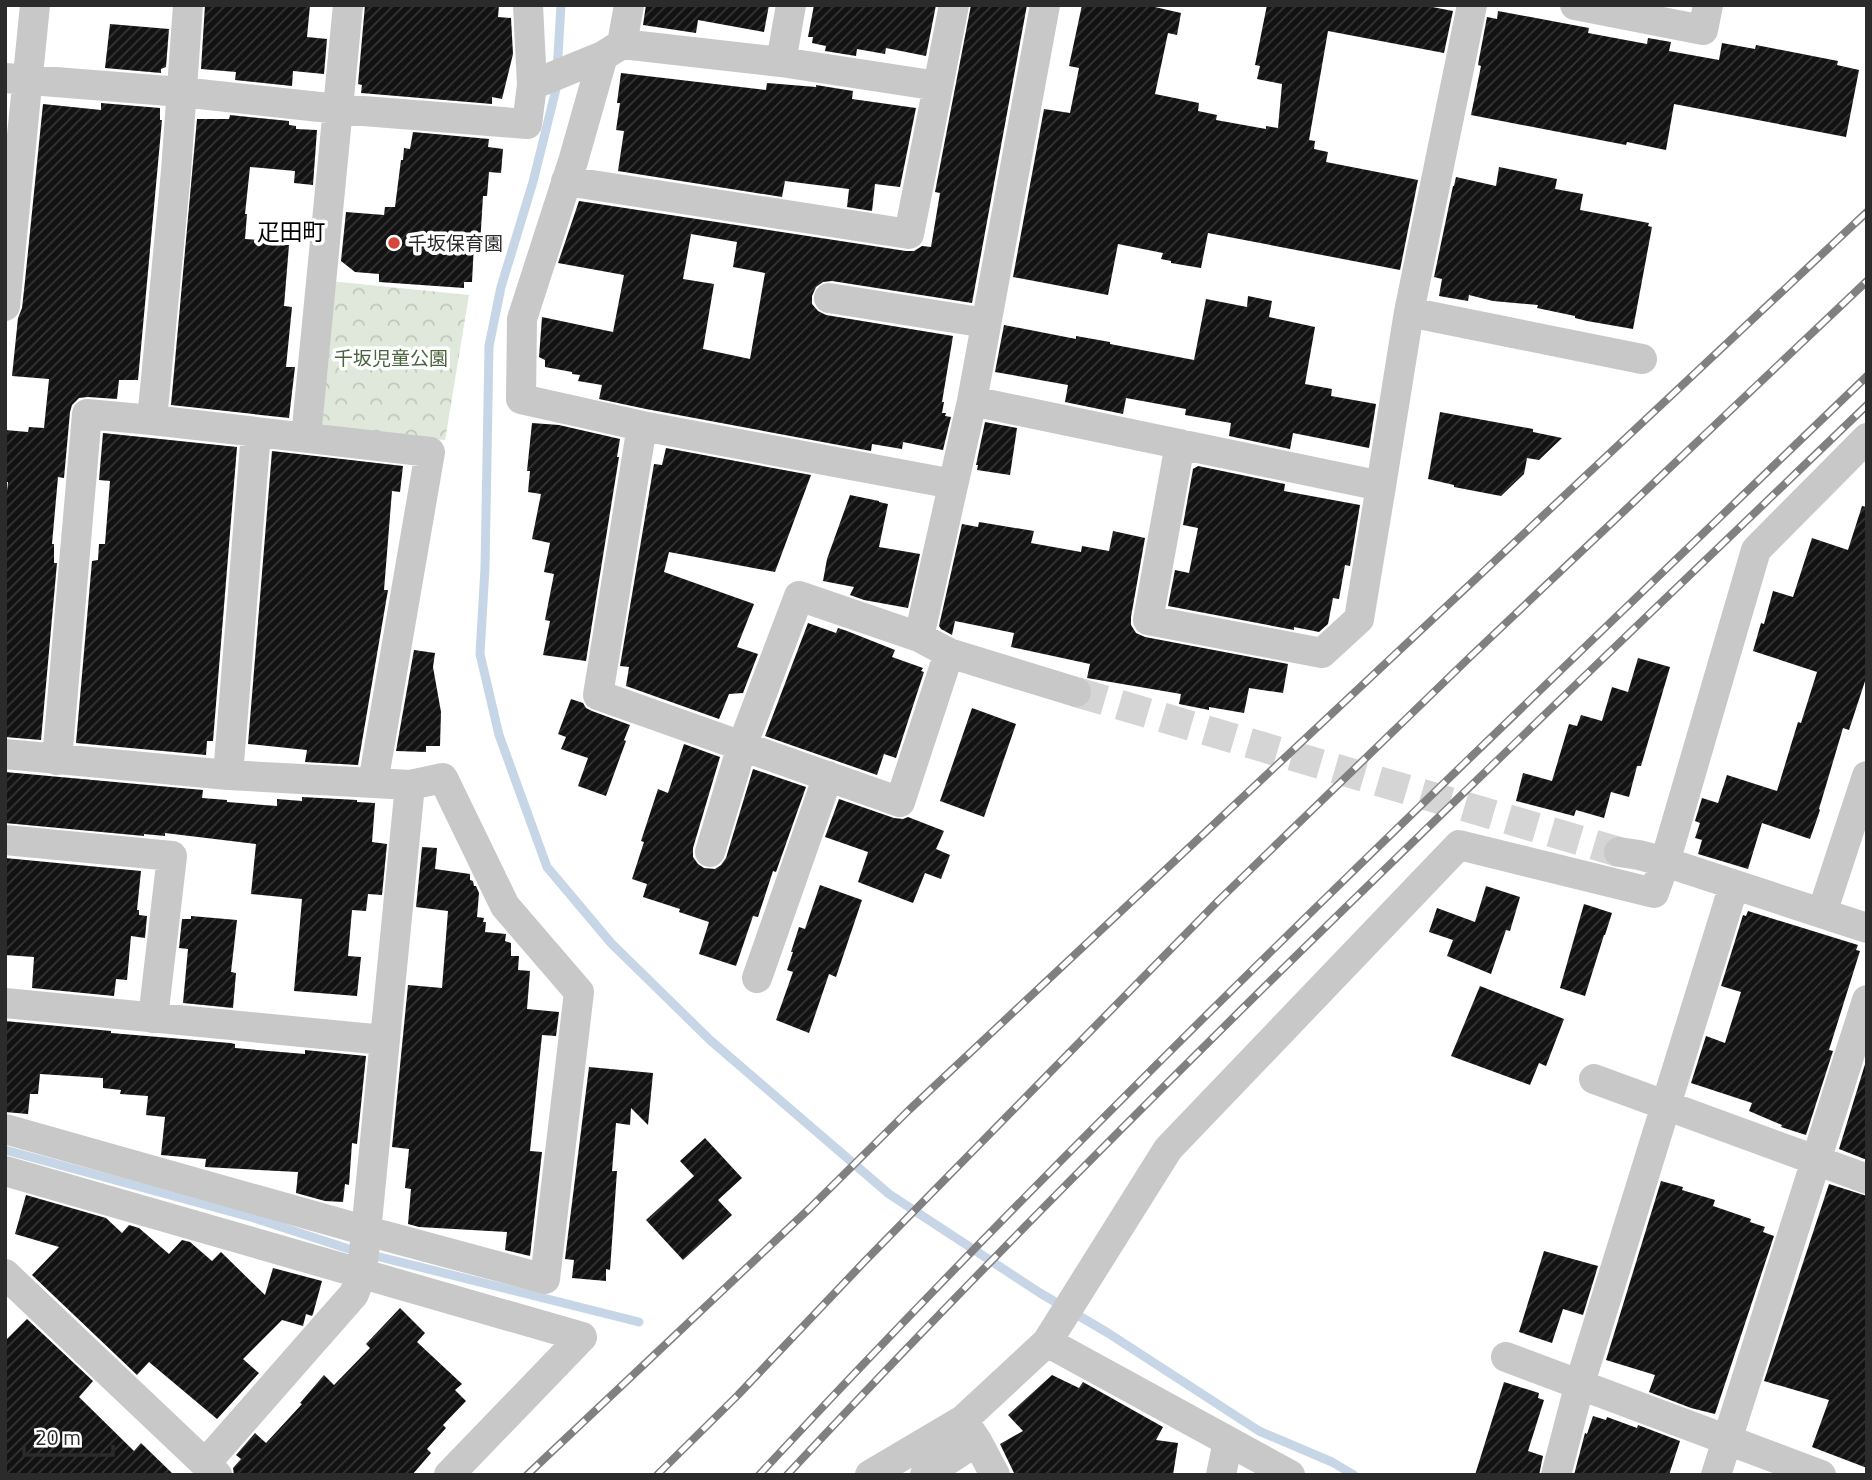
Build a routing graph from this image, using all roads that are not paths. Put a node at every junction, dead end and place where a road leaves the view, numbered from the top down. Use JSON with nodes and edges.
{"nodes":[{"id":1,"x":35,"y":5,"type":"edge"},
{"id":2,"x":188,"y":5,"type":"edge"},
{"id":3,"x":348,"y":5,"type":"edge"},
{"id":4,"x":528,"y":5,"type":"edge"},
{"id":5,"x":629,"y":5,"type":"edge"},
{"id":6,"x":791,"y":5,"type":"edge"},
{"id":7,"x":954,"y":5,"type":"edge"},
{"id":8,"x":1045,"y":5,"type":"edge"},
{"id":9,"x":1472,"y":5,"type":"edge"},
{"id":10,"x":1576,"y":5,"type":"edge"},
{"id":11,"x":1708,"y":5,"type":"edge"},
{"id":12,"x":602,"y":55,"type":"junction"},
{"id":13,"x":781,"y":62,"type":"junction"},
{"id":14,"x":16,"y":79,"type":"edge"},
{"id":15,"x":541,"y":81,"type":"junction"},
{"id":16,"x":938,"y":86,"type":"junction"},
{"id":17,"x":181,"y":92,"type":"junction"},
{"id":18,"x":338,"y":109,"type":"junction"},
{"id":19,"x":566,"y":181,"type":"junction"},
{"id":20,"x":829,"y":298,"type":"dead end"},
{"id":21,"x":5,"y":306,"type":"edge"},
{"id":22,"x":1409,"y":312,"type":"junction"},
{"id":23,"x":986,"y":323,"type":"junction"},
{"id":24,"x":1642,"y":359,"type":"dead end"},
{"id":25,"x":972,"y":401,"type":"junction"},
{"id":26,"x":152,"y":419,"type":"junction"},
{"id":27,"x":642,"y":426,"type":"junction"},
{"id":28,"x":256,"y":432,"type":"junction"},
{"id":29,"x":306,"y":438,"type":"junction"},
{"id":30,"x":1867,"y":438,"type":"edge"},
{"id":31,"x":1181,"y":444,"type":"junction"},
{"id":32,"x":1856,"y":462,"type":"edge"},
{"id":33,"x":953,"y":484,"type":"junction"},
{"id":34,"x":1381,"y":486,"type":"junction"},
{"id":35,"x":919,"y":637,"type":"junction"},
{"id":36,"x":949,"y":653,"type":"junction"},
{"id":37,"x":1076,"y":692,"type":"tunnel mouth"},
{"id":38,"x":743,"y":746,"type":"junction"},
{"id":39,"x":5,"y":754,"type":"edge"},
{"id":40,"x":57,"y":760,"type":"junction"},
{"id":41,"x":228,"y":775,"type":"junction"},
{"id":42,"x":828,"y":776,"type":"junction"},
{"id":43,"x":1867,"y":776,"type":"edge"},
{"id":44,"x":373,"y":783,"type":"junction"},
{"id":45,"x":410,"y":785,"type":"junction"},
{"id":46,"x":5,"y":840,"type":"edge"},
{"id":47,"x":710,"y":852,"type":"dead end"},
{"id":48,"x":1619,"y":852,"type":"tunnel mouth"},
{"id":49,"x":1665,"y":862,"type":"junction"},
{"id":50,"x":1734,"y":885,"type":"junction"},
{"id":51,"x":1822,"y":914,"type":"junction"},
{"id":52,"x":1867,"y":928,"type":"edge"},
{"id":53,"x":757,"y":978,"type":"dead end"},
{"id":54,"x":1867,"y":1000,"type":"edge"},
{"id":55,"x":5,"y":1003,"type":"edge"},
{"id":56,"x":153,"y":1018,"type":"junction"},
{"id":57,"x":384,"y":1040,"type":"junction"},
{"id":58,"x":1594,"y":1079,"type":"dead end"},
{"id":59,"x":1666,"y":1105,"type":"junction"},
{"id":60,"x":5,"y":1129,"type":"edge"},
{"id":61,"x":1816,"y":1160,"type":"junction"},
{"id":62,"x":5,"y":1171,"type":"edge"},
{"id":63,"x":1867,"y":1179,"type":"edge"},
{"id":64,"x":367,"y":1231,"type":"junction"},
{"id":65,"x":362,"y":1273,"type":"junction"},
{"id":66,"x":5,"y":1274,"type":"edge"},
{"id":67,"x":1046,"y":1342,"type":"junction"},
{"id":68,"x":1506,"y":1356,"type":"dead end"},
{"id":69,"x":1580,"y":1383,"type":"junction"},
{"id":70,"x":970,"y":1431,"type":"junction"},
{"id":71,"x":1728,"y":1439,"type":"junction"},
{"id":72,"x":1228,"y":1441,"type":"junction"},
{"id":73,"x":211,"y":1469,"type":"edge"},
{"id":74,"x":449,"y":1475,"type":"edge"},
{"id":75,"x":870,"y":1475,"type":"edge"},
{"id":76,"x":925,"y":1475,"type":"edge"},
{"id":77,"x":995,"y":1475,"type":"edge"},
{"id":78,"x":1221,"y":1475,"type":"edge"},
{"id":79,"x":1290,"y":1475,"type":"edge"},
{"id":80,"x":1556,"y":1475,"type":"edge"},
{"id":81,"x":1716,"y":1475,"type":"edge"},
{"id":82,"x":1821,"y":1475,"type":"edge"}],
"edges":[{"from":1,"to":14,"type":"street"},
{"from":2,"to":17,"type":"street"},
{"from":3,"to":18,"type":"street"},
{"from":4,"to":15,"type":"street"},
{"from":5,"to":12,"type":"street"},
{"from":6,"to":13,"type":"street"},
{"from":7,"to":16,"type":"street"},
{"from":8,"to":23,"type":"street"},
{"from":9,"to":22,"type":"street"},
{"from":10,"to":11,"type":"street"},
{"from":12,"to":13,"type":"street"},
{"from":12,"to":15,"type":"street"},
{"from":12,"to":19,"type":"street"},
{"from":13,"to":16,"type":"street"},
{"from":14,"to":17,"type":"street"},
{"from":14,"to":21,"type":"street"},
{"from":15,"to":18,"type":"street"},
{"from":16,"to":19,"type":"street"},
{"from":17,"to":18,"type":"street"},
{"from":17,"to":26,"type":"street"},
{"from":18,"to":29,"type":"street"},
{"from":19,"to":27,"type":"street"},
{"from":20,"to":23,"type":"street"},
{"from":22,"to":24,"type":"street"},
{"from":22,"to":34,"type":"street"},
{"from":23,"to":25,"type":"street"},
{"from":25,"to":31,"type":"street"},
{"from":25,"to":33,"type":"street"},
{"from":26,"to":28,"type":"street"},
{"from":26,"to":40,"type":"street"},
{"from":27,"to":33,"type":"street"},
{"from":27,"to":38,"type":"street"},
{"from":28,"to":29,"type":"street"},
{"from":28,"to":41,"type":"street"},
{"from":29,"to":44,"type":"street"},
{"from":30,"to":32,"type":"street"},
{"from":31,"to":34,"type":"street"},
{"from":31,"to":34,"type":"street"},
{"from":32,"to":49,"type":"street"},
{"from":33,"to":35,"type":"street"},
{"from":35,"to":36,"type":"street"},
{"from":35,"to":38,"type":"street"},
{"from":36,"to":37,"type":"street"},
{"from":36,"to":42,"type":"street"},
{"from":38,"to":42,"type":"street"},
{"from":38,"to":47,"type":"street"},
{"from":39,"to":40,"type":"street"},
{"from":40,"to":41,"type":"street"},
{"from":41,"to":44,"type":"street"},
{"from":42,"to":53,"type":"street"},
{"from":43,"to":51,"type":"street"},
{"from":44,"to":45,"type":"street"},
{"from":45,"to":57,"type":"street"},
{"from":45,"to":64,"type":"street"},
{"from":46,"to":56,"type":"street"},
{"from":48,"to":49,"type":"street"},
{"from":49,"to":50,"type":"street"},
{"from":49,"to":67,"type":"street"},
{"from":50,"to":51,"type":"street"},
{"from":50,"to":59,"type":"street"},
{"from":51,"to":52,"type":"street"},
{"from":54,"to":61,"type":"street"},
{"from":55,"to":56,"type":"street"},
{"from":56,"to":57,"type":"street"},
{"from":57,"to":64,"type":"street"},
{"from":58,"to":59,"type":"street"},
{"from":59,"to":61,"type":"street"},
{"from":59,"to":69,"type":"street"},
{"from":60,"to":64,"type":"street"},
{"from":61,"to":63,"type":"street"},
{"from":61,"to":71,"type":"street"},
{"from":62,"to":65,"type":"street"},
{"from":64,"to":65,"type":"street"},
{"from":65,"to":73,"type":"street"},
{"from":65,"to":74,"type":"street"},
{"from":66,"to":73,"type":"street"},
{"from":67,"to":70,"type":"street"},
{"from":67,"to":72,"type":"street"},
{"from":68,"to":69,"type":"street"},
{"from":69,"to":71,"type":"street"},
{"from":69,"to":80,"type":"street"},
{"from":70,"to":75,"type":"street"},
{"from":70,"to":76,"type":"street"},
{"from":70,"to":77,"type":"street"},
{"from":71,"to":81,"type":"street"},
{"from":71,"to":82,"type":"street"},
{"from":72,"to":78,"type":"street"},
{"from":72,"to":79,"type":"street"}]}
